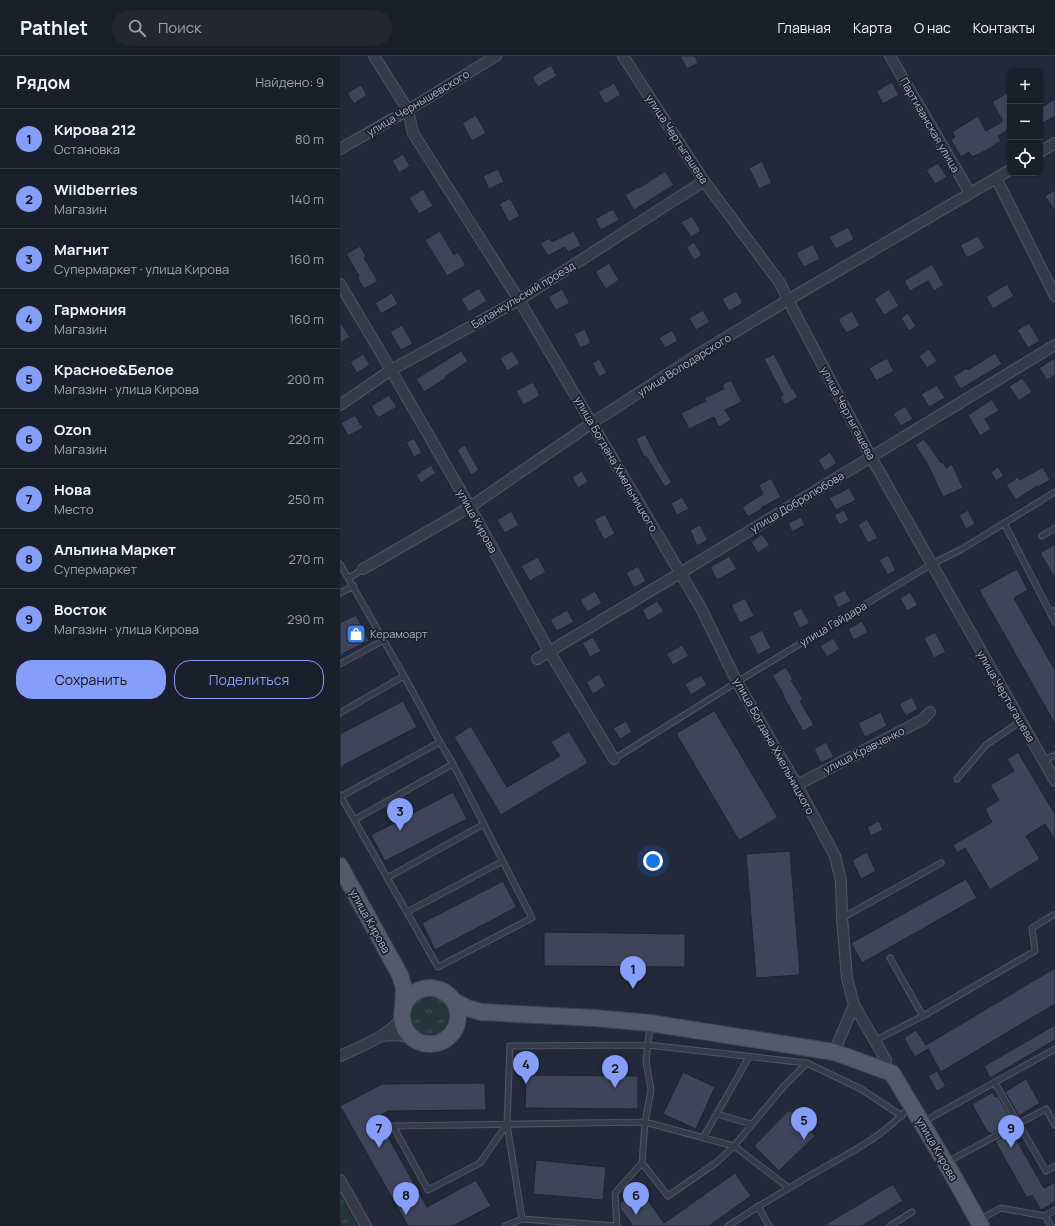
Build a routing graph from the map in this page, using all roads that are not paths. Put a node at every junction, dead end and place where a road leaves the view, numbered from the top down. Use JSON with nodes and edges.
{"nodes":[{"id":1,"x":374,"y":56,"type":"edge"},
{"id":2,"x":496,"y":56,"type":"edge"},
{"id":3,"x":623,"y":56,"type":"edge"},
{"id":4,"x":890,"y":56,"type":"edge"},
{"id":5,"x":408,"y":110,"type":"junction"},
{"id":6,"x":1055,"y":143,"type":"edge"},
{"id":7,"x":340,"y":149,"type":"edge"},
{"id":8,"x":1043,"y":150,"type":"edge"},
{"id":9,"x":1007,"y":172,"type":"edge"},
{"id":10,"x":996,"y":178,"type":"junction"},
{"id":11,"x":704,"y":181,"type":"junction"},
{"id":12,"x":970,"y":193,"type":"junction"},
{"id":13,"x":340,"y":284,"type":"edge"},
{"id":14,"x":1055,"y":296,"type":"edge"},
{"id":15,"x":519,"y":300,"type":"junction"},
{"id":16,"x":788,"y":300,"type":"junction"},
{"id":17,"x":1055,"y":344,"type":"edge"},
{"id":18,"x":391,"y":370,"type":"junction"},
{"id":19,"x":340,"y":405,"type":"edge"},
{"id":20,"x":592,"y":423,"type":"junction"},
{"id":21,"x":871,"y":457,"type":"junction"},
{"id":22,"x":1055,"y":492,"type":"edge"},
{"id":23,"x":470,"y":507,"type":"junction"},
{"id":24,"x":1004,"y":523,"type":"junction"},
{"id":25,"x":1055,"y":528,"type":"edge"},
{"id":26,"x":1042,"y":536,"type":"dead end"},
{"id":27,"x":340,"y":564,"type":"edge"},
{"id":28,"x":932,"y":564,"type":"junction"},
{"id":29,"x":363,"y":569,"type":"joint"},
{"id":30,"x":680,"y":573,"type":"junction"},
{"id":31,"x":349,"y":578,"type":"junction"},
{"id":32,"x":354,"y":586,"type":"junction"},
{"id":33,"x":340,"y":594,"type":"edge"},
{"id":34,"x":1055,"y":610,"type":"edge"},
{"id":35,"x":1050,"y":613,"type":"junction"},
{"id":36,"x":1055,"y":622,"type":"edge"},
{"id":37,"x":384,"y":640,"type":"junction"},
{"id":38,"x":549,"y":652,"type":"junction"},
{"id":39,"x":537,"y":659,"type":"dead end"},
{"id":40,"x":340,"y":664,"type":"edge"},
{"id":41,"x":404,"y":676,"type":"junction"},
{"id":42,"x":737,"y":682,"type":"junction"},
{"id":43,"x":930,"y":712,"type":"dead end"},
{"id":44,"x":340,"y":713,"type":"edge"},
{"id":45,"x":1021,"y":721,"type":"junction"},
{"id":46,"x":440,"y":742,"type":"junction"},
{"id":47,"x":1055,"y":755,"type":"edge"},
{"id":48,"x":614,"y":759,"type":"joint"},
{"id":49,"x":1043,"y":760,"type":"junction"},
{"id":50,"x":453,"y":764,"type":"junction"},
{"id":51,"x":957,"y":779,"type":"dead end"},
{"id":52,"x":1055,"y":781,"type":"edge"},
{"id":53,"x":797,"y":785,"type":"junction"},
{"id":54,"x":340,"y":796,"type":"edge"},
{"id":55,"x":354,"y":820,"type":"junction"},
{"id":56,"x":503,"y":861,"type":"junction"},
{"id":57,"x":941,"y":862,"type":"dead end"},
{"id":58,"x":340,"y":866,"type":"edge"},
{"id":59,"x":388,"y":878,"type":"junction"},
{"id":60,"x":407,"y":912,"type":"junction"},
{"id":61,"x":1053,"y":915,"type":"dead end"},
{"id":62,"x":842,"y":918,"type":"junction"},
{"id":63,"x":890,"y":958,"type":"dead end"},
{"id":64,"x":400,"y":975,"type":"junction"},
{"id":65,"x":423,"y":989,"type":"junction"},
{"id":66,"x":454,"y":1001,"type":"junction"},
{"id":67,"x":854,"y":1005,"type":"junction"},
{"id":68,"x":482,"y":1012,"type":"junction"},
{"id":69,"x":403,"y":1014,"type":"junction"},
{"id":70,"x":923,"y":1016,"type":"junction"},
{"id":71,"x":650,"y":1023,"type":"junction"},
{"id":72,"x":456,"y":1026,"type":"junction"},
{"id":73,"x":411,"y":1036,"type":"junction"},
{"id":74,"x":379,"y":1037,"type":"junction"},
{"id":75,"x":874,"y":1041,"type":"junction"},
{"id":76,"x":648,"y":1045,"type":"junction"},
{"id":77,"x":1055,"y":1049,"type":"edge"},
{"id":78,"x":834,"y":1052,"type":"junction"},
{"id":79,"x":340,"y":1056,"type":"edge"},
{"id":80,"x":749,"y":1057,"type":"junction"},
{"id":81,"x":807,"y":1063,"type":"junction"},
{"id":82,"x":889,"y":1067,"type":"junction"},
{"id":83,"x":995,"y":1083,"type":"junction"},
{"id":84,"x":907,"y":1110,"type":"junction"},
{"id":85,"x":717,"y":1114,"type":"junction"},
{"id":86,"x":644,"y":1122,"type":"junction"},
{"id":87,"x":922,"y":1122,"type":"junction"},
{"id":88,"x":507,"y":1124,"type":"junction"},
{"id":89,"x":751,"y":1124,"type":"junction"},
{"id":90,"x":1018,"y":1124,"type":"junction"},
{"id":91,"x":1055,"y":1125,"type":"edge"},
{"id":92,"x":703,"y":1138,"type":"junction"},
{"id":93,"x":734,"y":1146,"type":"junction"},
{"id":94,"x":642,"y":1163,"type":"junction"},
{"id":95,"x":946,"y":1163,"type":"junction"},
{"id":96,"x":1055,"y":1166,"type":"edge"},
{"id":97,"x":340,"y":1180,"type":"edge"},
{"id":98,"x":789,"y":1188,"type":"junction"},
{"id":99,"x":758,"y":1206,"type":"junction"},
{"id":100,"x":1055,"y":1210,"type":"edge"},
{"id":101,"x":912,"y":1212,"type":"dead end"},
{"id":102,"x":1045,"y":1216,"type":"junction"},
{"id":103,"x":522,"y":1219,"type":"junction"},
{"id":104,"x":979,"y":1223,"type":"edge"},
{"id":105,"x":366,"y":1226,"type":"edge"},
{"id":106,"x":505,"y":1226,"type":"edge"},
{"id":107,"x":616,"y":1226,"type":"edge"},
{"id":108,"x":728,"y":1226,"type":"edge"},
{"id":109,"x":769,"y":1226,"type":"edge"},
{"id":110,"x":890,"y":1226,"type":"edge"},
{"id":111,"x":1051,"y":1226,"type":"edge"}],
"edges":[{"from":1,"to":5,"type":"street","name":"улица Богдана Хмельницкого"},
{"from":2,"to":5,"type":"street","name":"улица Чернышевского"},
{"from":3,"to":11,"type":"street","name":"улица Чертыгашева"},
{"from":4,"to":12,"type":"street","name":"Партизанская улица"},
{"from":5,"to":7,"type":"street","name":"улица Чернышевского"},
{"from":5,"to":15,"type":"street","name":"улица Богдана Хмельницкого"},
{"from":6,"to":8,"type":"street"},
{"from":9,"to":10,"type":"street","name":"улица Володарского"},
{"from":10,"to":12,"type":"street","name":"улица Володарского"},
{"from":10,"to":14,"type":"street"},
{"from":11,"to":15,"type":"street","name":"Баланкульский проезд"},
{"from":11,"to":16,"type":"street","name":"улица Чертыгашева"},
{"from":12,"to":16,"type":"street","name":"улица Володарского"},
{"from":13,"to":18,"type":"street","name":"улица Кирова"},
{"from":15,"to":18,"type":"street","name":"Баланкульский проезд"},
{"from":15,"to":20,"type":"street","name":"улица Богдана Хмельницкого"},
{"from":16,"to":20,"type":"street","name":"улица Володарского"},
{"from":16,"to":21,"type":"street","name":"улица Чертыгашева"},
{"from":17,"to":21,"type":"street","name":"улица Добролюбова"},
{"from":18,"to":19,"type":"street","name":"Баланкульский проезд"},
{"from":18,"to":23,"type":"street","name":"улица Кирова"},
{"from":20,"to":23,"type":"street","name":"улица Володарского"},
{"from":20,"to":30,"type":"street","name":"улица Богдана Хмельницкого"},
{"from":21,"to":28,"type":"street","name":"улица Чертыгашева"},
{"from":21,"to":30,"type":"street","name":"улица Добролюбова"},
{"from":22,"to":24,"type":"lane","name":"улица Гайдара"},
{"from":23,"to":29,"type":"street","name":"улица Володарского"},
{"from":23,"to":38,"type":"street","name":"улица Кирова"},
{"from":24,"to":28,"type":"lane","name":"улица Гайдара"},
{"from":24,"to":35,"type":"lane"},
{"from":25,"to":26,"type":"lane"},
{"from":27,"to":31,"type":"lane"},
{"from":28,"to":42,"type":"lane","name":"улица Гайдара"},
{"from":28,"to":45,"type":"street","name":"улица Чертыгашева"},
{"from":29,"to":31,"type":"lane"},
{"from":30,"to":38,"type":"street","name":"улица Добролюбова"},
{"from":30,"to":42,"type":"street","name":"улица Богдана Хмельницкого"},
{"from":31,"to":32,"type":"lane"},
{"from":32,"to":33,"type":"lane"},
{"from":32,"to":37,"type":"lane"},
{"from":34,"to":35,"type":"lane"},
{"from":35,"to":36,"type":"lane"},
{"from":37,"to":40,"type":"lane"},
{"from":37,"to":41,"type":"lane"},
{"from":38,"to":39,"type":"street","name":"улица Добролюбова"},
{"from":38,"to":48,"type":"street","name":"улица Кирова"},
{"from":41,"to":44,"type":"lane"},
{"from":41,"to":46,"type":"lane"},
{"from":42,"to":48,"type":"lane","name":"улица Гайдара"},
{"from":42,"to":53,"type":"street","name":"улица Богдана Хмельницкого"},
{"from":43,"to":53,"type":"street","name":"улица Кравченко"},
{"from":45,"to":49,"type":"street","name":"улица Чертыгашева"},
{"from":45,"to":51,"type":"lane"},
{"from":46,"to":50,"type":"lane"},
{"from":46,"to":54,"type":"lane"},
{"from":47,"to":49,"type":"lane"},
{"from":49,"to":52,"type":"street","name":"улица Чертыгашева"},
{"from":50,"to":55,"type":"lane"},
{"from":50,"to":56,"type":"lane"},
{"from":50,"to":59,"type":"lane"},
{"from":53,"to":62,"type":"street","name":"улица Богдана Хмельницкого"},
{"from":54,"to":55,"type":"lane"},
{"from":55,"to":59,"type":"lane"},
{"from":56,"to":60,"type":"lane"},
{"from":56,"to":60,"type":"lane"},
{"from":57,"to":62,"type":"lane"},
{"from":58,"to":64,"type":"main road","name":"улица Кирова"},
{"from":59,"to":60,"type":"lane"},
{"from":61,"to":70,"type":"lane"},
{"from":62,"to":67,"type":"street"},
{"from":63,"to":70,"type":"lane"},
{"from":64,"to":65,"type":"main road"},
{"from":64,"to":69,"type":"main road"},
{"from":65,"to":66,"type":"main road"},
{"from":65,"to":69,"type":"main road"},
{"from":66,"to":68,"type":"main road"},
{"from":66,"to":72,"type":"main road"},
{"from":67,"to":75,"type":"street"},
{"from":67,"to":78,"type":"street"},
{"from":68,"to":71,"type":"main road"},
{"from":68,"to":72,"type":"main road"},
{"from":69,"to":73,"type":"main road"},
{"from":69,"to":74,"type":"street"},
{"from":70,"to":75,"type":"lane"},
{"from":71,"to":76,"type":"lane"},
{"from":71,"to":78,"type":"main road"},
{"from":72,"to":73,"type":"main road"},
{"from":73,"to":74,"type":"street"},
{"from":74,"to":79,"type":"street"},
{"from":75,"to":82,"type":"street"},
{"from":76,"to":80,"type":"lane"},
{"from":76,"to":86,"type":"lane"},
{"from":76,"to":88,"type":"lane"},
{"from":77,"to":83,"type":"lane"},
{"from":78,"to":82,"type":"main road"},
{"from":80,"to":81,"type":"lane"},
{"from":80,"to":85,"type":"lane"},
{"from":81,"to":84,"type":"lane"},
{"from":81,"to":89,"type":"lane"},
{"from":82,"to":84,"type":"main road","name":"улица Кирова"},
{"from":83,"to":87,"type":"lane"},
{"from":83,"to":90,"type":"lane"},
{"from":84,"to":87,"type":"main road","name":"улица Кирова"},
{"from":84,"to":98,"type":"lane"},
{"from":85,"to":89,"type":"lane"},
{"from":85,"to":92,"type":"lane"},
{"from":86,"to":88,"type":"lane"},
{"from":86,"to":92,"type":"lane"},
{"from":86,"to":94,"type":"lane"},
{"from":87,"to":95,"type":"main road","name":"улица Кирова"},
{"from":88,"to":88,"type":"lane"},
{"from":88,"to":103,"type":"lane"},
{"from":89,"to":93,"type":"lane"},
{"from":90,"to":91,"type":"lane"},
{"from":90,"to":95,"type":"lane"},
{"from":90,"to":96,"type":"lane"},
{"from":92,"to":93,"type":"lane"},
{"from":93,"to":94,"type":"lane"},
{"from":93,"to":98,"type":"lane"},
{"from":94,"to":107,"type":"lane"},
{"from":95,"to":104,"type":"main road","name":"улица Кирова"},
{"from":97,"to":105,"type":"street"},
{"from":98,"to":99,"type":"lane"},
{"from":99,"to":108,"type":"lane"},
{"from":99,"to":109,"type":"lane"},
{"from":100,"to":102,"type":"lane"},
{"from":101,"to":110,"type":"lane"},
{"from":102,"to":104,"type":"lane"},
{"from":102,"to":111,"type":"lane"},
{"from":103,"to":106,"type":"lane"},
{"from":103,"to":107,"type":"lane"}]}
